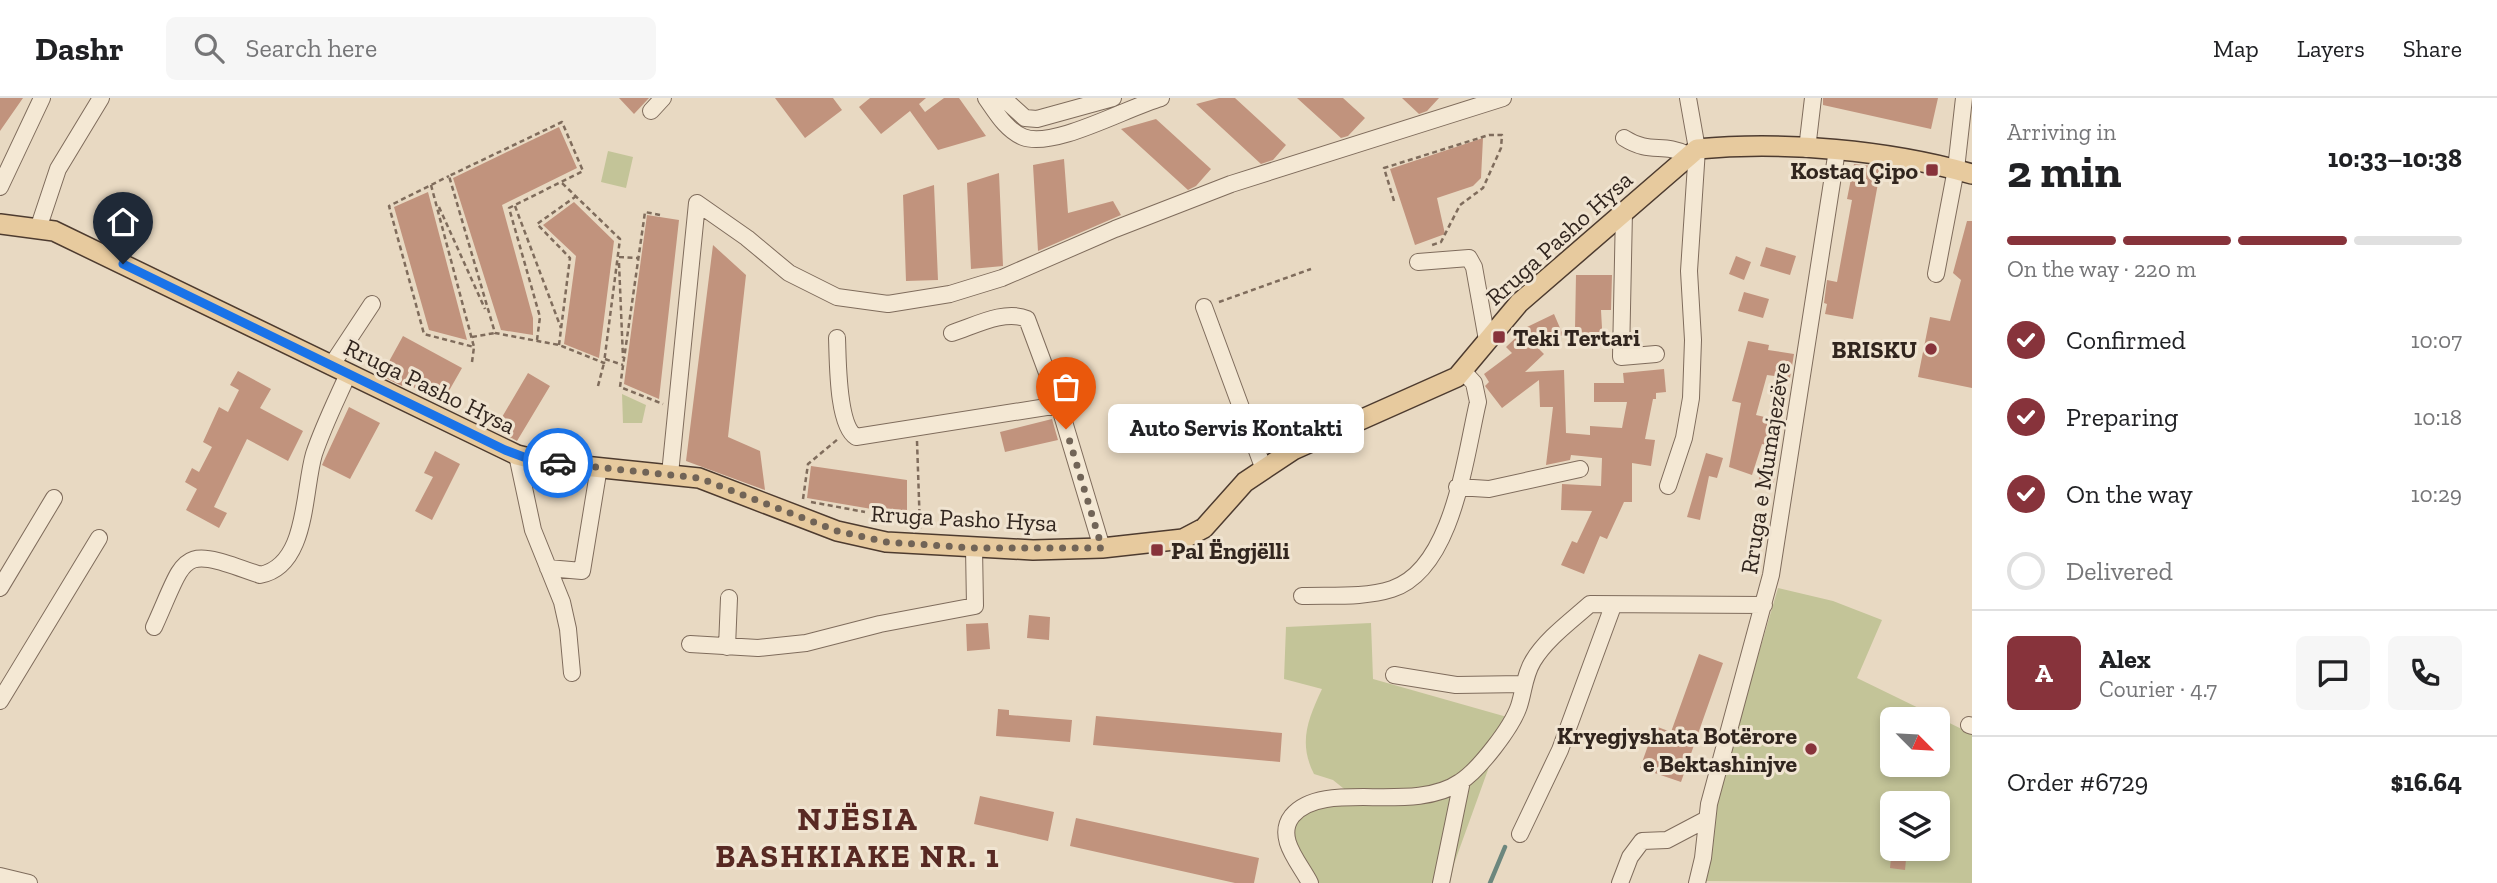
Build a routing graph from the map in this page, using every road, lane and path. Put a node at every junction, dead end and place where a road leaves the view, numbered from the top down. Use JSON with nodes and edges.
{"nodes":[{"id":1,"x":42,"y":98,"type":"edge"},
{"id":2,"x":101,"y":98,"type":"edge"},
{"id":3,"x":663,"y":98,"type":"edge"},
{"id":4,"x":986,"y":98,"type":"edge"},
{"id":5,"x":1003,"y":98,"type":"edge"},
{"id":6,"x":1113,"y":98,"type":"edge"},
{"id":7,"x":1161,"y":98,"type":"edge"},
{"id":8,"x":1503,"y":98,"type":"edge"},
{"id":9,"x":1688,"y":98,"type":"edge"},
{"id":10,"x":1813,"y":98,"type":"edge"},
{"id":11,"x":1967,"y":100,"type":"edge"},
{"id":12,"x":651,"y":111,"type":"dead end"},
{"id":13,"x":1047,"y":118,"type":"junction"},
{"id":14,"x":1050,"y":137,"type":"junction"},
{"id":15,"x":1624,"y":138,"type":"dead end"},
{"id":16,"x":1807,"y":149,"type":"junction"},
{"id":17,"x":1837,"y":150,"type":"junction"},
{"id":18,"x":1692,"y":152,"type":"junction"},
{"id":19,"x":1964,"y":172,"type":"edge"},
{"id":20,"x":449,"y":176,"type":"junction"},
{"id":21,"x":561,"y":182,"type":"junction"},
{"id":22,"x":431,"y":185,"type":"junction"},
{"id":23,"x":0,"y":187,"type":"edge"},
{"id":24,"x":435,"y":197,"type":"junction"},
{"id":25,"x":575,"y":197,"type":"junction"},
{"id":26,"x":1394,"y":201,"type":"dead end"},
{"id":27,"x":515,"y":205,"type":"junction"},
{"id":28,"x":1624,"y":211,"type":"junction"},
{"id":29,"x":660,"y":215,"type":"dead end"},
{"id":30,"x":0,"y":224,"type":"edge"},
{"id":31,"x":39,"y":226,"type":"junction"},
{"id":32,"x":618,"y":255,"type":"junction"},
{"id":33,"x":639,"y":258,"type":"junction"},
{"id":34,"x":1426,"y":261,"type":"joint"},
{"id":35,"x":1311,"y":269,"type":"dead end"},
{"id":36,"x":1936,"y":274,"type":"dead end"},
{"id":37,"x":372,"y":304,"type":"dead end"},
{"id":38,"x":1204,"y":307,"type":"joint"},
{"id":39,"x":490,"y":321,"type":"junction"},
{"id":40,"x":562,"y":331,"type":"junction"},
{"id":41,"x":952,"y":333,"type":"dead end"},
{"id":42,"x":495,"y":334,"type":"junction"},
{"id":43,"x":472,"y":337,"type":"junction"},
{"id":44,"x":837,"y":338,"type":"dead end"},
{"id":45,"x":537,"y":340,"type":"junction"},
{"id":46,"x":1487,"y":340,"type":"junction"},
{"id":47,"x":559,"y":345,"type":"junction"},
{"id":48,"x":474,"y":347,"type":"junction"},
{"id":49,"x":1656,"y":355,"type":"dead end"},
{"id":50,"x":604,"y":361,"type":"junction"},
{"id":51,"x":472,"y":362,"type":"dead end"},
{"id":52,"x":623,"y":366,"type":"junction"},
{"id":53,"x":339,"y":370,"type":"junction"},
{"id":54,"x":1463,"y":372,"type":"junction"},
{"id":55,"x":598,"y":386,"type":"dead end"},
{"id":56,"x":1059,"y":405,"type":"junction"},
{"id":57,"x":677,"y":407,"type":"junction"},
{"id":58,"x":916,"y":427,"type":"junction"},
{"id":59,"x":850,"y":433,"type":"junction"},
{"id":60,"x":517,"y":455,"type":"junction"},
{"id":61,"x":598,"y":467,"type":"junction"},
{"id":62,"x":1263,"y":467,"type":"junction"},
{"id":63,"x":1580,"y":469,"type":"dead end"},
{"id":64,"x":670,"y":474,"type":"junction"},
{"id":65,"x":1668,"y":486,"type":"dead end"},
{"id":66,"x":1457,"y":487,"type":"junction"},
{"id":67,"x":54,"y":498,"type":"dead end"},
{"id":68,"x":802,"y":500,"type":"dead end"},
{"id":69,"x":99,"y":538,"type":"dead end"},
{"id":70,"x":921,"y":545,"type":"junction"},
{"id":71,"x":974,"y":548,"type":"junction"},
{"id":72,"x":1102,"y":548,"type":"junction"},
{"id":73,"x":548,"y":568,"type":"junction"},
{"id":74,"x":0,"y":588,"type":"edge"},
{"id":75,"x":1302,"y":596,"type":"dead end"},
{"id":76,"x":729,"y":598,"type":"dead end"},
{"id":77,"x":1764,"y":605,"type":"junction"},
{"id":78,"x":1613,"y":606,"type":"junction"},
{"id":79,"x":153,"y":626,"type":"dead end"},
{"id":80,"x":690,"y":644,"type":"dead end"},
{"id":81,"x":727,"y":647,"type":"junction"},
{"id":82,"x":572,"y":673,"type":"dead end"},
{"id":83,"x":1394,"y":675,"type":"dead end"},
{"id":84,"x":1523,"y":684,"type":"junction"},
{"id":85,"x":0,"y":701,"type":"edge"},
{"id":86,"x":1462,"y":781,"type":"junction"},
{"id":87,"x":1705,"y":820,"type":"junction"},
{"id":88,"x":1520,"y":834,"type":"dead end"},
{"id":89,"x":0,"y":876,"type":"edge"},
{"id":90,"x":29,"y":883,"type":"edge"},
{"id":91,"x":1310,"y":883,"type":"edge"},
{"id":92,"x":1441,"y":883,"type":"edge"},
{"id":93,"x":1620,"y":883,"type":"edge"},
{"id":94,"x":1697,"y":883,"type":"edge"}],
"edges":[{"from":1,"to":23,"type":"street"},
{"from":2,"to":31,"type":"street"},
{"from":3,"to":12,"type":"street"},
{"from":4,"to":14,"type":"street"},
{"from":5,"to":13,"type":"street"},
{"from":6,"to":13,"type":"street"},
{"from":7,"to":14,"type":"street"},
{"from":8,"to":57,"type":"street"},
{"from":9,"to":18,"type":"street"},
{"from":10,"to":16,"type":"street"},
{"from":11,"to":19,"type":"street"},
{"from":13,"to":14,"type":"street"},
{"from":15,"to":18,"type":"street"},
{"from":16,"to":17,"type":"main road"},
{"from":16,"to":18,"type":"main road"},
{"from":17,"to":19,"type":"main road"},
{"from":17,"to":77,"type":"street","name":"Rruga e Mumajezëve"},
{"from":18,"to":28,"type":"main road","name":"Rruga Pasho Hysa"},
{"from":18,"to":65,"type":"street"},
{"from":19,"to":36,"type":"street"},
{"from":20,"to":21,"type":"path"},
{"from":20,"to":22,"type":"path"},
{"from":20,"to":39,"type":"path"},
{"from":21,"to":25,"type":"path"},
{"from":21,"to":27,"type":"path"},
{"from":22,"to":24,"type":"path"},
{"from":22,"to":48,"type":"path"},
{"from":24,"to":39,"type":"path"},
{"from":24,"to":43,"type":"path"},
{"from":25,"to":32,"type":"path"},
{"from":25,"to":40,"type":"path"},
{"from":26,"to":34,"type":"path"},
{"from":27,"to":40,"type":"path"},
{"from":27,"to":45,"type":"path"},
{"from":28,"to":46,"type":"main road","name":"Rruga Pasho Hysa"},
{"from":28,"to":49,"type":"street"},
{"from":29,"to":33,"type":"path"},
{"from":30,"to":31,"type":"main road","name":"Rruga Pasho Hysa"},
{"from":31,"to":53,"type":"main road","name":"Rruga Pasho Hysa"},
{"from":32,"to":33,"type":"path"},
{"from":32,"to":50,"type":"path"},
{"from":32,"to":52,"type":"path"},
{"from":33,"to":52,"type":"path"},
{"from":34,"to":46,"type":"street"},
{"from":35,"to":38,"type":"path"},
{"from":37,"to":53,"type":"street"},
{"from":38,"to":62,"type":"street"},
{"from":39,"to":42,"type":"path"},
{"from":40,"to":47,"type":"path"},
{"from":41,"to":56,"type":"street"},
{"from":42,"to":43,"type":"path"},
{"from":42,"to":45,"type":"path"},
{"from":43,"to":48,"type":"path"},
{"from":44,"to":59,"type":"street"},
{"from":45,"to":47,"type":"path"},
{"from":46,"to":54,"type":"main road","name":"Rruga Pasho Hysa"},
{"from":47,"to":50,"type":"path"},
{"from":48,"to":51,"type":"path"},
{"from":50,"to":52,"type":"path"},
{"from":50,"to":55,"type":"path"},
{"from":52,"to":57,"type":"path"},
{"from":53,"to":60,"type":"main road","name":"Rruga Pasho Hysa"},
{"from":53,"to":79,"type":"street"},
{"from":54,"to":62,"type":"main road","name":"Rruga Pasho Hysa"},
{"from":54,"to":66,"type":"street"},
{"from":56,"to":58,"type":"street"},
{"from":56,"to":72,"type":"street"},
{"from":57,"to":64,"type":"street"},
{"from":58,"to":59,"type":"street"},
{"from":58,"to":70,"type":"path"},
{"from":59,"to":68,"type":"path"},
{"from":60,"to":61,"type":"main road","name":"Rruga Pasho Hysa"},
{"from":60,"to":73,"type":"street"},
{"from":61,"to":64,"type":"main road","name":"Rruga Pasho Hysa"},
{"from":61,"to":73,"type":"street"},
{"from":62,"to":72,"type":"main road","name":"Rruga Pasho Hysa"},
{"from":63,"to":66,"type":"street"},
{"from":64,"to":70,"type":"main road","name":"Rruga Pasho Hysa"},
{"from":66,"to":75,"type":"street"},
{"from":67,"to":74,"type":"street"},
{"from":69,"to":85,"type":"street"},
{"from":70,"to":71,"type":"main road","name":"Rruga Pasho Hysa"},
{"from":71,"to":72,"type":"main road","name":"Rruga Pasho Hysa"},
{"from":71,"to":81,"type":"street"},
{"from":73,"to":82,"type":"street"},
{"from":76,"to":81,"type":"street"},
{"from":77,"to":78,"type":"street","name":"Rruga e Mumajezëve"},
{"from":77,"to":87,"type":"street"},
{"from":78,"to":84,"type":"street","name":"Rruga e Mumajezëve"},
{"from":78,"to":88,"type":"street"},
{"from":80,"to":81,"type":"street"},
{"from":83,"to":84,"type":"street"},
{"from":84,"to":86,"type":"street","name":"Rruga e Mumajezëve"},
{"from":86,"to":91,"type":"street","name":"Rruga e Mumajezëve"},
{"from":86,"to":92,"type":"street"},
{"from":87,"to":93,"type":"street"},
{"from":87,"to":94,"type":"street"},
{"from":89,"to":90,"type":"street"}]}
